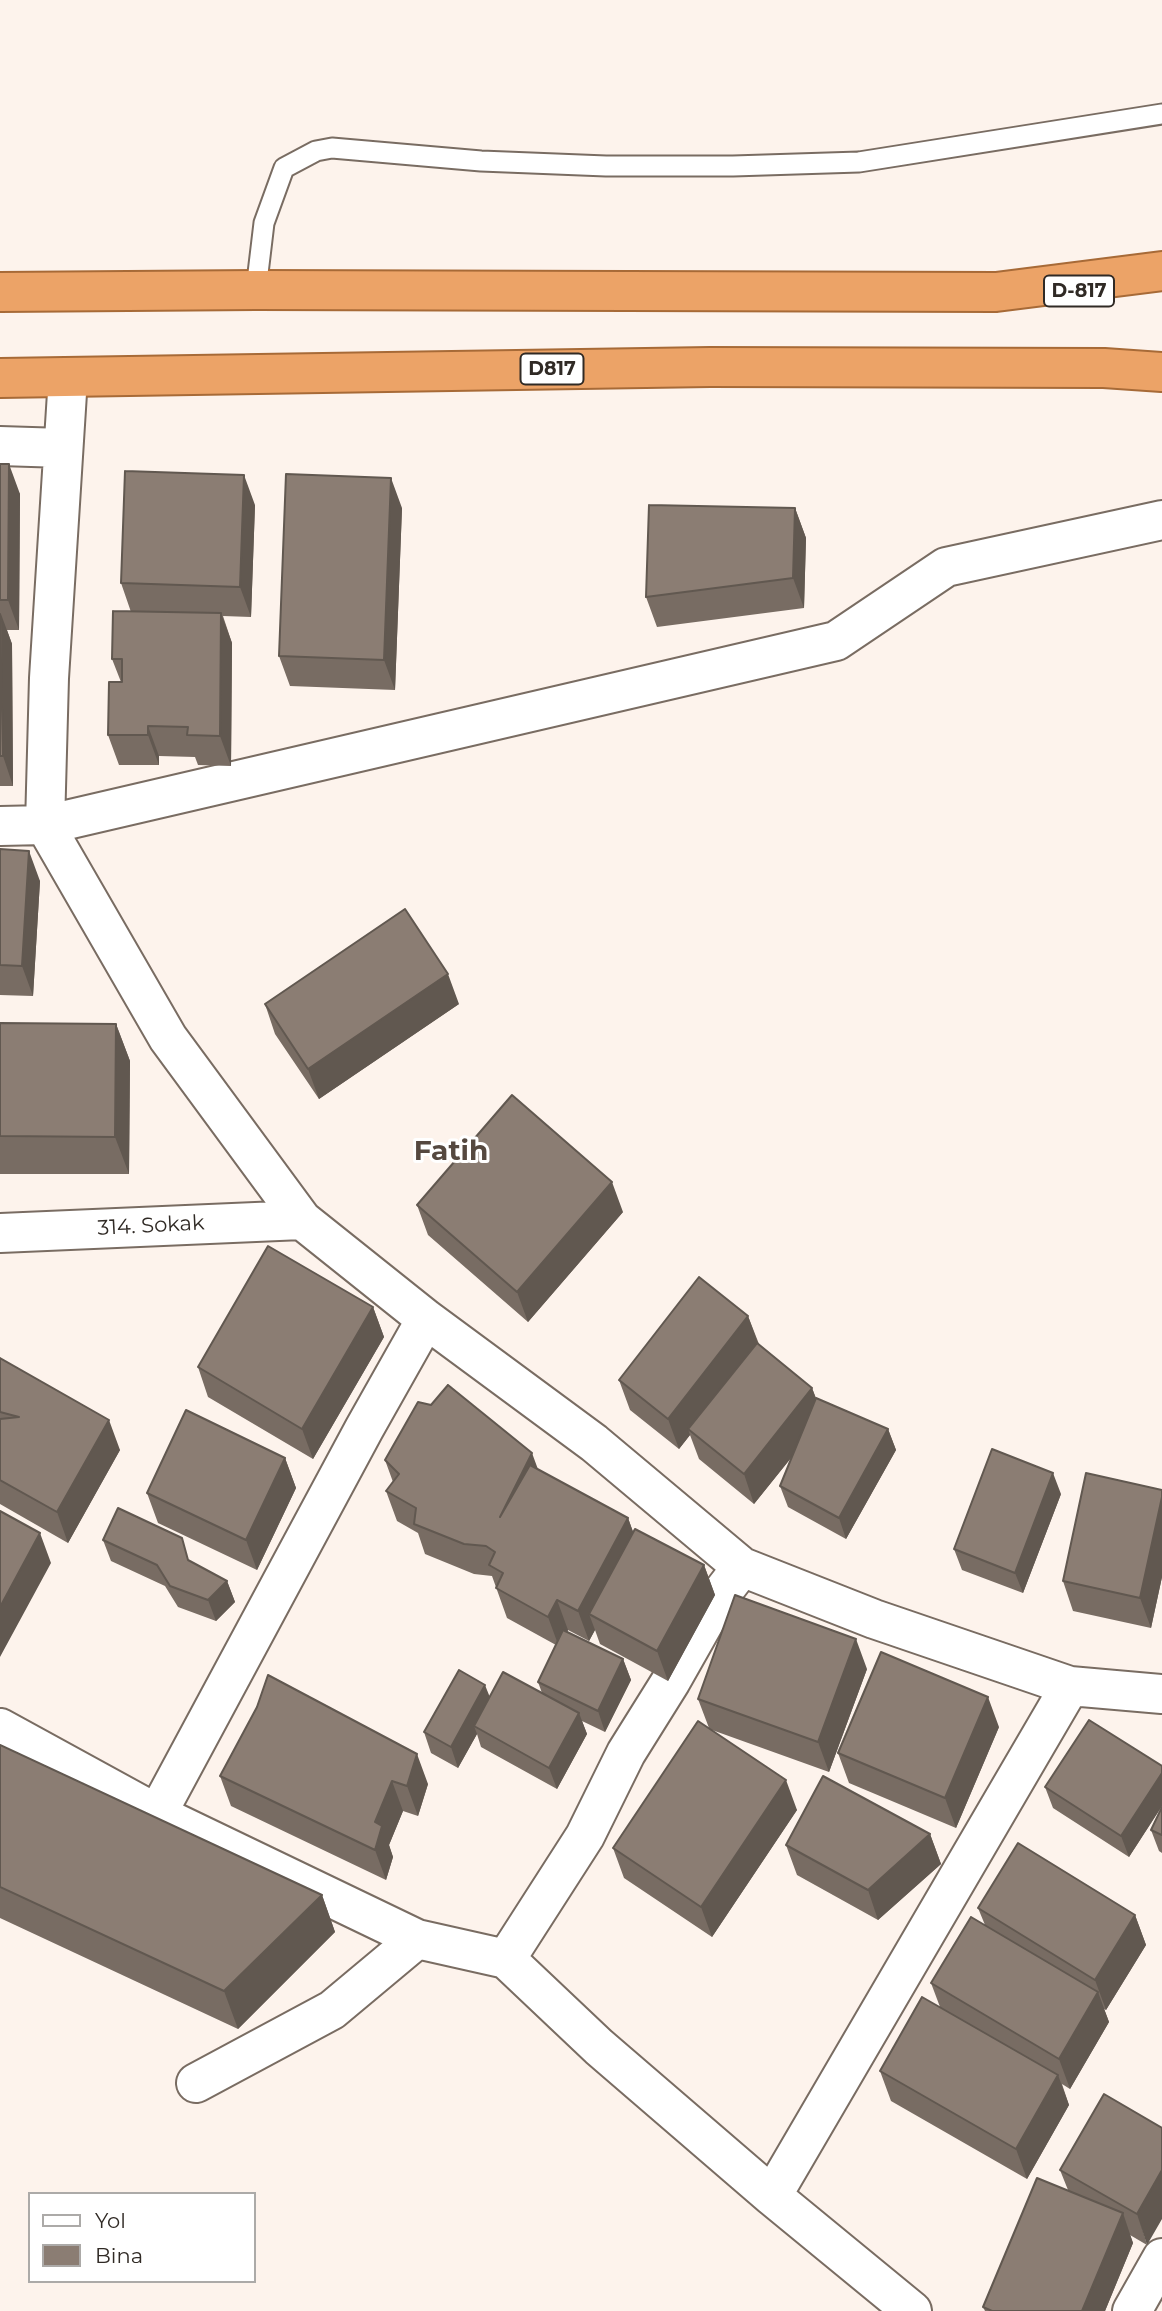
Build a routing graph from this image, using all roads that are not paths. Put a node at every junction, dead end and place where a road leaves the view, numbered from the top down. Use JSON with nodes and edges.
{"nodes":[{"id":1,"x":1162,"y":114,"type":"edge"},
{"id":2,"x":1162,"y":271,"type":"edge"},
{"id":3,"x":256,"y":290,"type":"junction"},
{"id":4,"x":1162,"y":290,"type":"edge"},
{"id":5,"x":0,"y":292,"type":"edge"},
{"id":6,"x":996,"y":292,"type":"junction"},
{"id":7,"x":1162,"y":366,"type":"edge"},
{"id":8,"x":1104,"y":368,"type":"junction"},
{"id":9,"x":1162,"y":372,"type":"edge"},
{"id":10,"x":68,"y":377,"type":"junction"},
{"id":11,"x":0,"y":378,"type":"edge"},
{"id":12,"x":0,"y":446,"type":"edge"},
{"id":13,"x":63,"y":448,"type":"junction"},
{"id":14,"x":1162,"y":520,"type":"edge"},
{"id":15,"x":44,"y":825,"type":"junction"},
{"id":16,"x":0,"y":826,"type":"edge"},
{"id":17,"x":302,"y":1220,"type":"junction"},
{"id":18,"x":0,"y":1233,"type":"edge"},
{"id":19,"x":426,"y":1319,"type":"junction"},
{"id":20,"x":741,"y":1567,"type":"junction"},
{"id":21,"x":1070,"y":1686,"type":"junction"},
{"id":22,"x":1162,"y":1694,"type":"edge"},
{"id":23,"x":0,"y":1728,"type":"edge"},
{"id":24,"x":157,"y":1814,"type":"junction"},
{"id":25,"x":417,"y":1939,"type":"junction"},
{"id":26,"x":506,"y":1959,"type":"junction"},
{"id":27,"x":196,"y":2083,"type":"dead end"},
{"id":28,"x":772,"y":2196,"type":"junction"},
{"id":29,"x":1162,"y":2258,"type":"edge"},
{"id":30,"x":912,"y":2311,"type":"edge"},
{"id":31,"x":1132,"y":2311,"type":"edge"}],
"edges":[{"from":1,"to":3,"type":"lane"},
{"from":2,"to":6,"type":"highway"},
{"from":3,"to":5,"type":"highway"},
{"from":3,"to":6,"type":"highway"},
{"from":4,"to":6,"type":"highway","number":"D-817"},
{"from":7,"to":8,"type":"highway"},
{"from":8,"to":9,"type":"highway"},
{"from":8,"to":10,"type":"highway","number":"D817"},
{"from":10,"to":11,"type":"highway","number":"D817"},
{"from":10,"to":13,"type":"street"},
{"from":12,"to":13,"type":"street"},
{"from":13,"to":15,"type":"street"},
{"from":14,"to":15,"type":"street"},
{"from":15,"to":16,"type":"street"},
{"from":15,"to":17,"type":"street"},
{"from":17,"to":18,"type":"street","name":"314. Sokak"},
{"from":17,"to":19,"type":"street"},
{"from":19,"to":20,"type":"street"},
{"from":19,"to":24,"type":"street"},
{"from":20,"to":21,"type":"street"},
{"from":20,"to":26,"type":"street"},
{"from":21,"to":22,"type":"street"},
{"from":21,"to":28,"type":"street"},
{"from":23,"to":24,"type":"street"},
{"from":24,"to":25,"type":"street"},
{"from":25,"to":26,"type":"street"},
{"from":25,"to":27,"type":"street"},
{"from":26,"to":28,"type":"street"},
{"from":28,"to":30,"type":"street"},
{"from":29,"to":31,"type":"street"}]}
